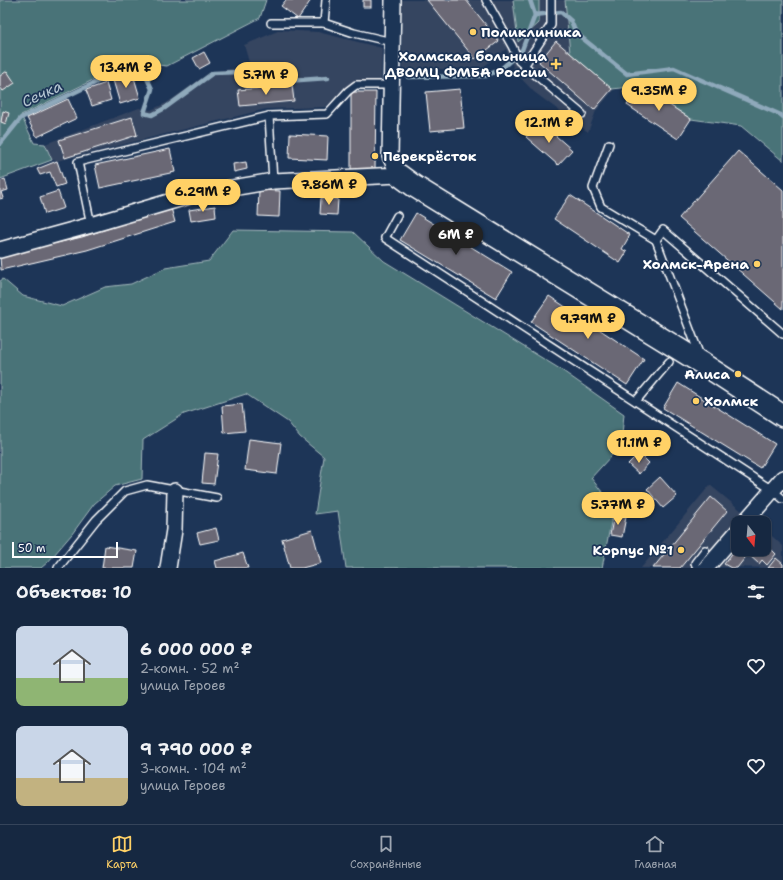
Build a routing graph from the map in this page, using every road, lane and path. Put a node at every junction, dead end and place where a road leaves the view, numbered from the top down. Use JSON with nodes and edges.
{"nodes":[{"id":1,"x":326,"y":0,"type":"edge"},
{"id":2,"x":393,"y":0,"type":"edge"},
{"id":3,"x":486,"y":0,"type":"edge"},
{"id":4,"x":551,"y":0,"type":"edge"},
{"id":5,"x":271,"y":23,"type":"dead end"},
{"id":6,"x":324,"y":23,"type":"junction"},
{"id":7,"x":392,"y":42,"type":"junction"},
{"id":8,"x":522,"y":64,"type":"junction"},
{"id":9,"x":391,"y":85,"type":"junction"},
{"id":10,"x":582,"y":114,"type":"dead end"},
{"id":11,"x":269,"y":116,"type":"junction"},
{"id":12,"x":609,"y":144,"type":"dead end"},
{"id":13,"x":399,"y":175,"type":"junction"},
{"id":14,"x":273,"y":181,"type":"junction"},
{"id":15,"x":397,"y":216,"type":"dead end"},
{"id":16,"x":90,"y":225,"type":"junction"},
{"id":17,"x":656,"y":240,"type":"junction"},
{"id":18,"x":0,"y":250,"type":"edge"},
{"id":19,"x":783,"y":334,"type":"edge"},
{"id":20,"x":669,"y":362,"type":"dead end"},
{"id":21,"x":703,"y":364,"type":"junction"},
{"id":22,"x":636,"y":401,"type":"junction"},
{"id":23,"x":783,"y":416,"type":"edge"},
{"id":24,"x":783,"y":478,"type":"edge"},
{"id":25,"x":175,"y":491,"type":"junction"},
{"id":26,"x":778,"y":494,"type":"edge"},
{"id":27,"x":217,"y":498,"type":"dead end"},
{"id":28,"x":752,"y":516,"type":"edge"},
{"id":29,"x":731,"y":538,"type":"edge"},
{"id":30,"x":705,"y":550,"type":"dead end"},
{"id":31,"x":58,"y":568,"type":"edge"},
{"id":32,"x":168,"y":568,"type":"edge"},
{"id":33,"x":696,"y":568,"type":"edge"},
{"id":34,"x":706,"y":568,"type":"edge"}],
"edges":[{"from":1,"to":6,"type":"lane"},
{"from":2,"to":7,"type":"street"},
{"from":3,"to":8,"type":"lane"},
{"from":4,"to":8,"type":"lane"},
{"from":5,"to":6,"type":"lane"},
{"from":6,"to":7,"type":"lane"},
{"from":7,"to":9,"type":"street"},
{"from":8,"to":10,"type":"lane"},
{"from":9,"to":11,"type":"lane"},
{"from":9,"to":13,"type":"street"},
{"from":11,"to":14,"type":"lane"},
{"from":11,"to":16,"type":"lane"},
{"from":12,"to":17,"type":"lane"},
{"from":13,"to":14,"type":"street"},
{"from":13,"to":21,"type":"street"},
{"from":14,"to":16,"type":"street"},
{"from":15,"to":22,"type":"lane"},
{"from":16,"to":18,"type":"street"},
{"from":17,"to":19,"type":"lane"},
{"from":17,"to":21,"type":"lane"},
{"from":20,"to":22,"type":"lane"},
{"from":21,"to":23,"type":"street"},
{"from":22,"to":26,"type":"lane"},
{"from":24,"to":26,"type":"street"},
{"from":25,"to":27,"type":"lane"},
{"from":25,"to":31,"type":"lane"},
{"from":25,"to":32,"type":"street"},
{"from":26,"to":28,"type":"street"},
{"from":29,"to":34,"type":"street"},
{"from":30,"to":33,"type":"lane"}]}
